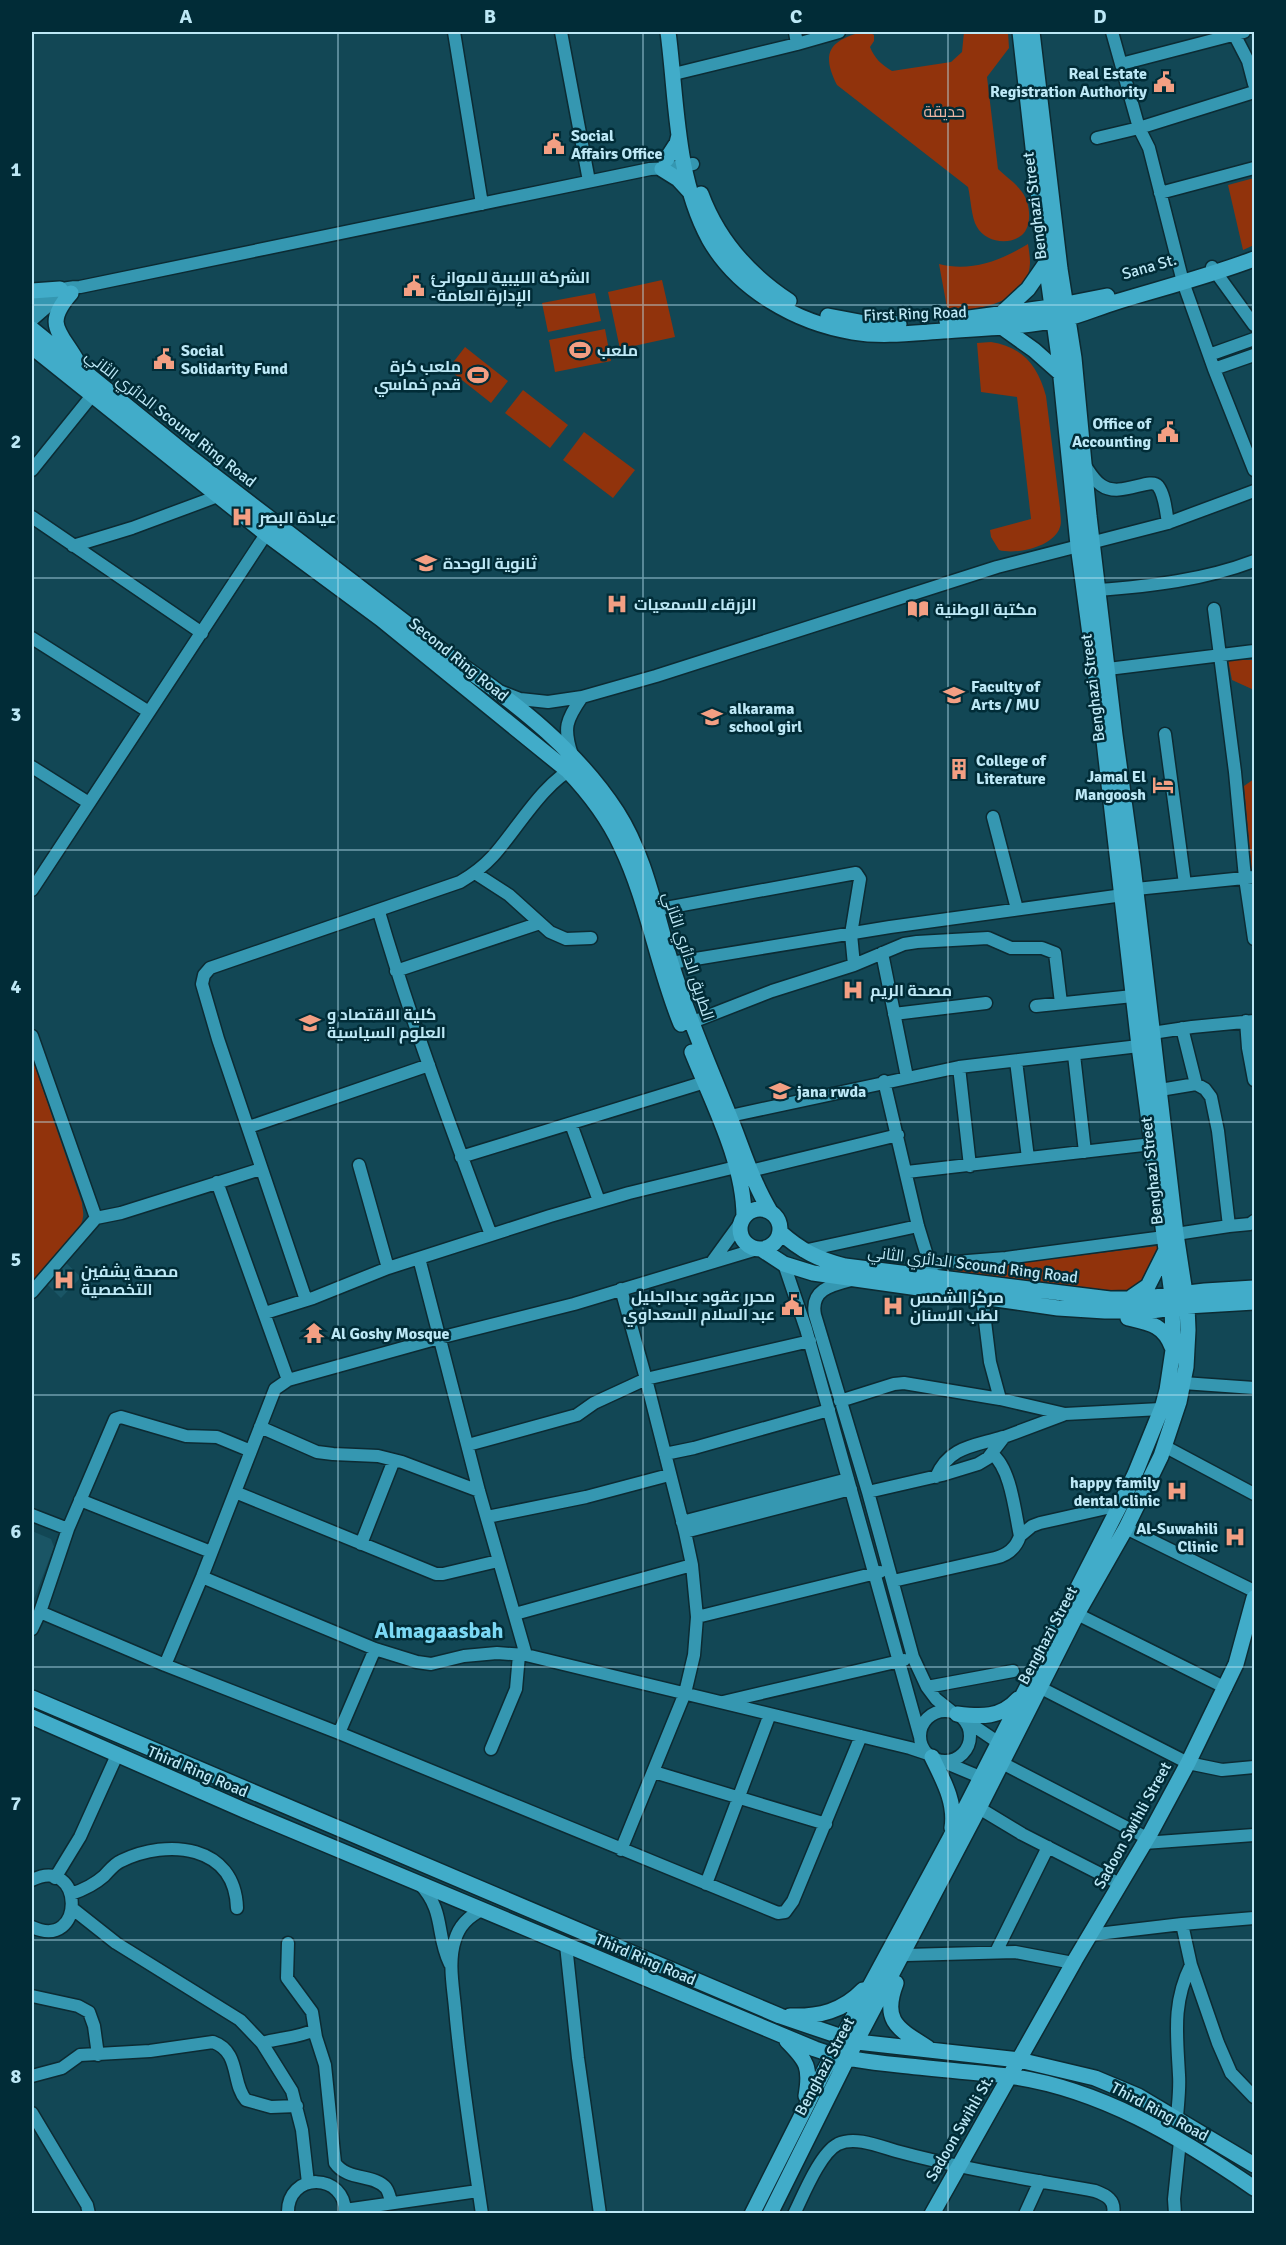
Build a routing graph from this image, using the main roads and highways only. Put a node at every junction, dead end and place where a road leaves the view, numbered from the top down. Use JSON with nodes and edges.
{"nodes":[{"id":1,"x":668,"y":32,"type":"edge"},
{"id":2,"x":677,"y":32,"type":"edge"},
{"id":3,"x":1023,"y":33,"type":"edge"},
{"id":4,"x":679,"y":73,"type":"junction"},
{"id":5,"x":679,"y":135,"type":"junction"},
{"id":6,"x":687,"y":159,"type":"junction"},
{"id":7,"x":690,"y":192,"type":"junction"},
{"id":8,"x":1254,"y":253,"type":"edge"},
{"id":9,"x":1254,"y":259,"type":"edge"},
{"id":10,"x":1053,"y":266,"type":"junction"},
{"id":11,"x":1214,"y":270,"type":"junction"},
{"id":12,"x":32,"y":291,"type":"edge"},
{"id":13,"x":1104,"y":302,"type":"junction"},
{"id":14,"x":1059,"y":312,"type":"junction"},
{"id":15,"x":1003,"y":321,"type":"junction"},
{"id":16,"x":32,"y":329,"type":"edge"},
{"id":17,"x":32,"y":347,"type":"edge"},
{"id":18,"x":1074,"y":358,"type":"junction"},
{"id":19,"x":81,"y":369,"type":"junction"},
{"id":20,"x":1059,"y":373,"type":"junction"},
{"id":21,"x":96,"y":390,"type":"junction"},
{"id":22,"x":270,"y":528,"type":"junction"},
{"id":23,"x":1085,"y":544,"type":"junction"},
{"id":24,"x":458,"y":672,"type":"junction"},
{"id":25,"x":545,"y":731,"type":"joint"},
{"id":26,"x":574,"y":764,"type":"junction"},
{"id":27,"x":1129,"y":892,"type":"junction"},
{"id":28,"x":723,"y":1113,"type":"junction"},
{"id":29,"x":743,"y":1169,"type":"junction"},
{"id":30,"x":770,"y":1211,"type":"junction"},
{"id":31,"x":742,"y":1219,"type":"junction"},
{"id":32,"x":780,"y":1232,"type":"junction"},
{"id":33,"x":1169,"y":1240,"type":"junction"},
{"id":34,"x":759,"y":1249,"type":"junction"},
{"id":35,"x":932,"y":1277,"type":"junction"},
{"id":36,"x":1254,"y":1288,"type":"edge"},
{"id":37,"x":1124,"y":1299,"type":"junction"},
{"id":38,"x":1179,"y":1300,"type":"junction"},
{"id":39,"x":1254,"y":1302,"type":"edge"},
{"id":40,"x":1105,"y":1311,"type":"junction"},
{"id":41,"x":1173,"y":1350,"type":"junction"},
{"id":42,"x":1254,"y":1598,"type":"edge"},
{"id":43,"x":1034,"y":1685,"type":"junction"},
{"id":44,"x":32,"y":1698,"type":"edge"},
{"id":45,"x":958,"y":1715,"type":"road end"},
{"id":46,"x":32,"y":1717,"type":"edge"},
{"id":47,"x":1004,"y":1746,"type":"junction"},
{"id":48,"x":167,"y":1756,"type":"junction"},
{"id":49,"x":934,"y":1758,"type":"road end"},
{"id":50,"x":160,"y":1774,"type":"junction"},
{"id":51,"x":986,"y":1777,"type":"junction"},
{"id":52,"x":951,"y":1838,"type":"junction"},
{"id":53,"x":908,"y":1949,"type":"junction"},
{"id":54,"x":874,"y":1980,"type":"junction"},
{"id":55,"x":780,"y":2016,"type":"junction"},
{"id":56,"x":781,"y":2035,"type":"junction"},
{"id":57,"x":849,"y":2040,"type":"junction"},
{"id":58,"x":930,"y":2050,"type":"junction"},
{"id":59,"x":840,"y":2057,"type":"junction"},
{"id":60,"x":1019,"y":2060,"type":"junction"},
{"id":61,"x":1010,"y":2076,"type":"junction"},
{"id":62,"x":803,"y":2114,"type":"junction"},
{"id":63,"x":1254,"y":2165,"type":"edge"},
{"id":64,"x":1254,"y":2188,"type":"edge"},
{"id":65,"x":752,"y":2214,"type":"edge"},
{"id":66,"x":770,"y":2214,"type":"edge"},
{"id":67,"x":932,"y":2214,"type":"edge"}],
"edges":[{"from":1,"to":4,"type":"main road","name":"First Ring Road"},
{"from":2,"to":4,"type":"main road","name":"First Ring Road"},
{"from":3,"to":10,"type":"main road","name":"Benghazi Street"},
{"from":4,"to":5,"type":"main road","name":"First Ring Road"},
{"from":4,"to":6,"type":"main road","name":"First Ring Road"},
{"from":5,"to":6,"type":"main road","name":"First Ring Road"},
{"from":5,"to":7,"type":"main road"},
{"from":6,"to":7,"type":"main road","name":"First Ring Road"},
{"from":6,"to":15,"type":"main road","name":"First Ring Road"},
{"from":7,"to":15,"type":"main road","name":"First Ring Road"},
{"from":8,"to":11,"type":"main road"},
{"from":9,"to":11,"type":"main road"},
{"from":10,"to":13,"type":"main road"},
{"from":10,"to":14,"type":"main road","name":"Benghazi Street"},
{"from":10,"to":15,"type":"main road"},
{"from":11,"to":13,"type":"main road","name":"First Ring Road"},
{"from":12,"to":19,"type":"main road"},
{"from":13,"to":14,"type":"main road","name":"First Ring Road"},
{"from":13,"to":18,"type":"main road"},
{"from":14,"to":15,"type":"main road","name":"First Ring Road"},
{"from":14,"to":18,"type":"main road","name":"Benghazi Street"},
{"from":14,"to":20,"type":"main road","name":"Benghazi Street"},
{"from":15,"to":20,"type":"main road"},
{"from":16,"to":19,"type":"main road","name":"الدائري الثاني Scound Ring Road"},
{"from":17,"to":21,"type":"main road"},
{"from":18,"to":23,"type":"main road","name":"Benghazi Street"},
{"from":19,"to":21,"type":"main road","name":"الدائري الثاني Scound Ring Road"},
{"from":20,"to":23,"type":"main road","name":"Benghazi Street"},
{"from":21,"to":22,"type":"main road","name":"الدائري الثاني Scound Ring Road"},
{"from":21,"to":22,"type":"main road"},
{"from":22,"to":24,"type":"main road","name":"الدائري الثاني Scound Ring Road"},
{"from":23,"to":27,"type":"main road","name":"Benghazi Street"},
{"from":23,"to":27,"type":"main road","name":"Benghazi Street"},
{"from":24,"to":25,"type":"main road","name":"الدائري الثاني Scound Ring Road"},
{"from":24,"to":26,"type":"main road","name":"Second Ring Road"},
{"from":25,"to":26,"type":"main road","name":"الطريق الدائري الثاني"},
{"from":26,"to":28,"type":"main road","name":"Second Ring Road"},
{"from":26,"to":28,"type":"main road","name":"الطريق الدائري الثاني"},
{"from":27,"to":33,"type":"main road","name":"Benghazi Street"},
{"from":27,"to":33,"type":"main road","name":"Benghazi Street"},
{"from":28,"to":29,"type":"main road"},
{"from":29,"to":30,"type":"main road"},
{"from":29,"to":31,"type":"main road"},
{"from":30,"to":31,"type":"main road"},
{"from":30,"to":32,"type":"main road"},
{"from":31,"to":34,"type":"main road"},
{"from":32,"to":34,"type":"main road"},
{"from":32,"to":35,"type":"main road","name":"الدائري الثاني Scound Ring Road"},
{"from":33,"to":37,"type":"main road"},
{"from":33,"to":38,"type":"main road","name":"Benghazi Street"},
{"from":34,"to":35,"type":"main road","name":"الدائري الثاني Scound Ring Road"},
{"from":35,"to":37,"type":"main road","name":"الدائري الثاني Scound Ring Road"},
{"from":35,"to":40,"type":"main road","name":"الدائري الثاني Scound Ring Road"},
{"from":36,"to":38,"type":"main road"},
{"from":37,"to":38,"type":"main road","name":"الدائري الثاني Scound Ring Road"},
{"from":38,"to":39,"type":"main road"},
{"from":38,"to":40,"type":"main road","name":"الدائري الثاني Scound Ring Road"},
{"from":38,"to":41,"type":"main road","name":"Benghazi Street"},
{"from":38,"to":43,"type":"main road","name":"Benghazi Street"},
{"from":40,"to":41,"type":"main road"},
{"from":41,"to":43,"type":"main road","name":"Benghazi Street"},
{"from":42,"to":60,"type":"main road","name":"Sadoon Swihli Street"},
{"from":43,"to":45,"type":"main road"},
{"from":43,"to":47,"type":"main road","name":"Benghazi Street"},
{"from":44,"to":48,"type":"main road","name":"Third Ring Road"},
{"from":46,"to":50,"type":"main road","name":"Third Ring Road"},
{"from":47,"to":51,"type":"main road","name":"Benghazi Street"},
{"from":47,"to":51,"type":"main road","name":"Benghazi Street"},
{"from":48,"to":50,"type":"main road"},
{"from":48,"to":55,"type":"main road","name":"Third Ring Road"},
{"from":49,"to":52,"type":"main road"},
{"from":50,"to":56,"type":"main road","name":"Third Ring Road"},
{"from":51,"to":52,"type":"main road","name":"Benghazi Street"},
{"from":51,"to":53,"type":"main road","name":"Benghazi Street"},
{"from":52,"to":54,"type":"main road","name":"Benghazi Street"},
{"from":53,"to":57,"type":"main road","name":"Benghazi Street"},
{"from":53,"to":58,"type":"main road"},
{"from":54,"to":55,"type":"main road"},
{"from":54,"to":57,"type":"main road","name":"Benghazi Street"},
{"from":55,"to":57,"type":"main road","name":"Third Ring Road"},
{"from":56,"to":59,"type":"main road","name":"Third Ring Road"},
{"from":56,"to":62,"type":"main road"},
{"from":57,"to":58,"type":"main road","name":"Third Ring Road"},
{"from":57,"to":59,"type":"main road","name":"Benghazi Street"},
{"from":58,"to":60,"type":"main road","name":"Third Ring Road"},
{"from":59,"to":61,"type":"main road","name":"Third Ring Road"},
{"from":59,"to":62,"type":"main road","name":"Benghazi Street"},
{"from":59,"to":66,"type":"main road","name":"Benghazi Street"},
{"from":60,"to":61,"type":"main road","name":"Sadoon Swihli St."},
{"from":60,"to":63,"type":"main road","name":"Third Ring Road"},
{"from":61,"to":64,"type":"main road","name":"Third Ring Road"},
{"from":61,"to":67,"type":"main road","name":"Sadoon Swihli St."},
{"from":62,"to":65,"type":"main road","name":"Benghazi Street"}]}
